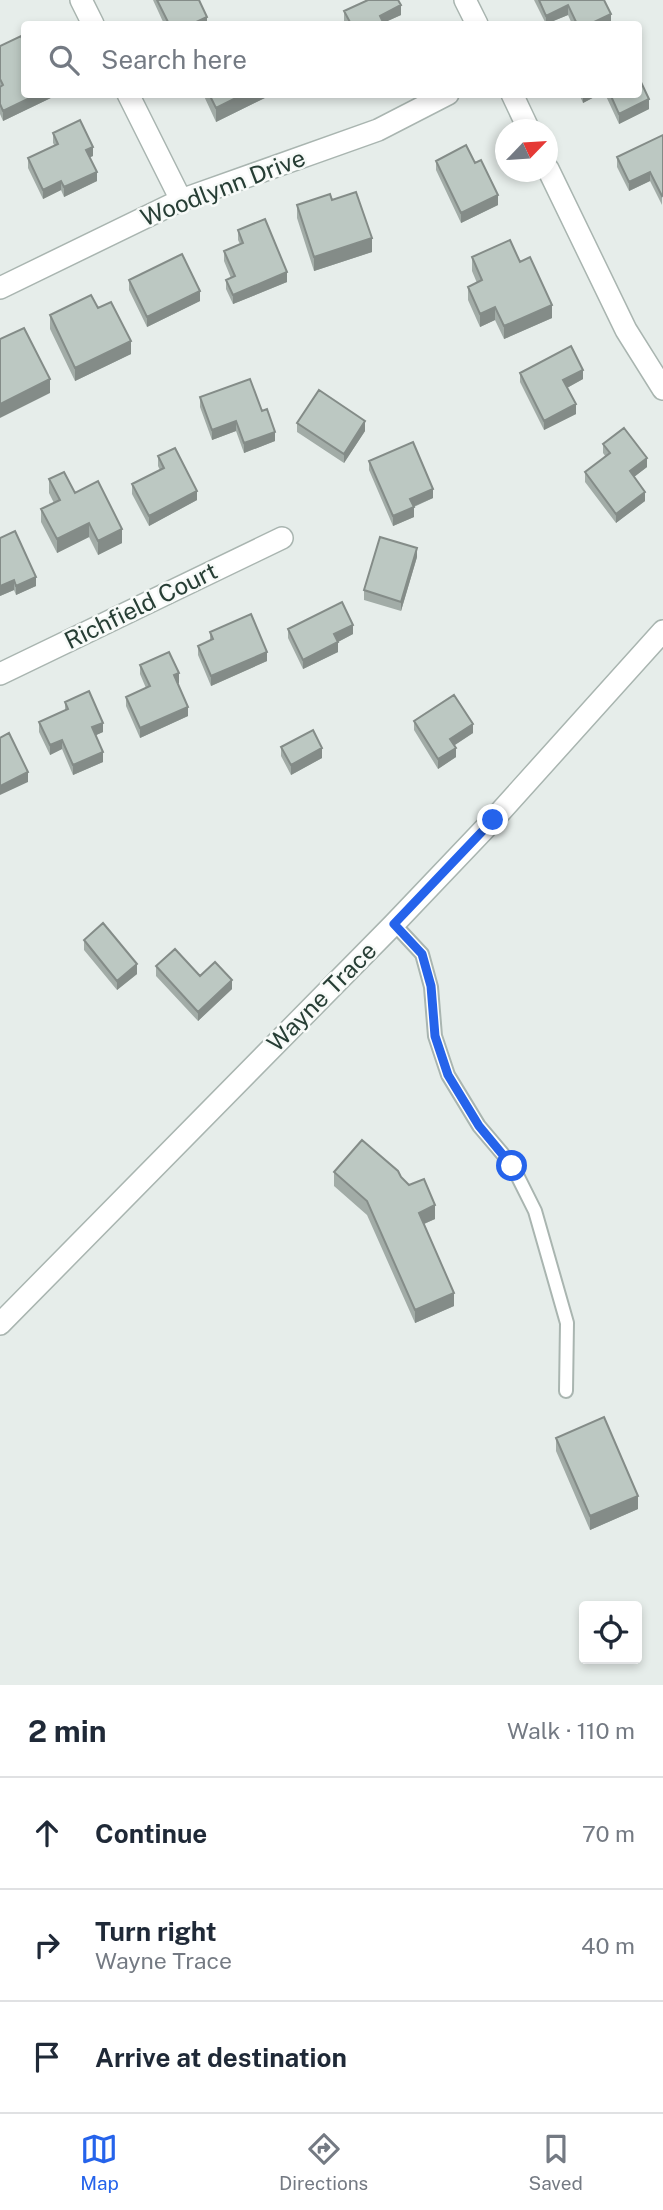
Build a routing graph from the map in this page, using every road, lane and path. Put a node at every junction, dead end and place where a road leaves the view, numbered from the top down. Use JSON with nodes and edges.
{"nodes":[{"id":1,"x":81,"y":0,"type":"edge"},
{"id":2,"x":466,"y":0,"type":"edge"},
{"id":3,"x":92,"y":21,"type":"edge"},
{"id":4,"x":476,"y":21,"type":"edge"},
{"id":5,"x":130,"y":98,"type":"edge"},
{"id":6,"x":440,"y":98,"type":"edge"},
{"id":7,"x":514,"y":98,"type":"edge"},
{"id":8,"x":523,"y":119,"type":"edge"},
{"id":9,"x":554,"y":182,"type":"edge"},
{"id":10,"x":181,"y":200,"type":"junction"},
{"id":11,"x":0,"y":288,"type":"edge"},
{"id":12,"x":663,"y":389,"type":"edge"},
{"id":13,"x":282,"y":538,"type":"dead end"},
{"id":14,"x":663,"y":631,"type":"edge"},
{"id":15,"x":0,"y":674,"type":"edge"},
{"id":16,"x":394,"y":924,"type":"junction"},
{"id":17,"x":0,"y":1324,"type":"edge"},
{"id":18,"x":566,"y":1391,"type":"dead end"}],
"edges":[{"from":1,"to":3,"type":"street"},
{"from":2,"to":4,"type":"street"},
{"from":5,"to":10,"type":"street"},
{"from":6,"to":10,"type":"street","name":"Woodlynn Drive"},
{"from":7,"to":8,"type":"street"},
{"from":9,"to":12,"type":"street"},
{"from":10,"to":11,"type":"street","name":"Woodlynn Drive"},
{"from":13,"to":15,"type":"street","name":"Richfield Court"},
{"from":14,"to":16,"type":"street","name":"Wayne Trace"},
{"from":16,"to":17,"type":"street","name":"Wayne Trace"},
{"from":16,"to":18,"type":"lane"}]}
